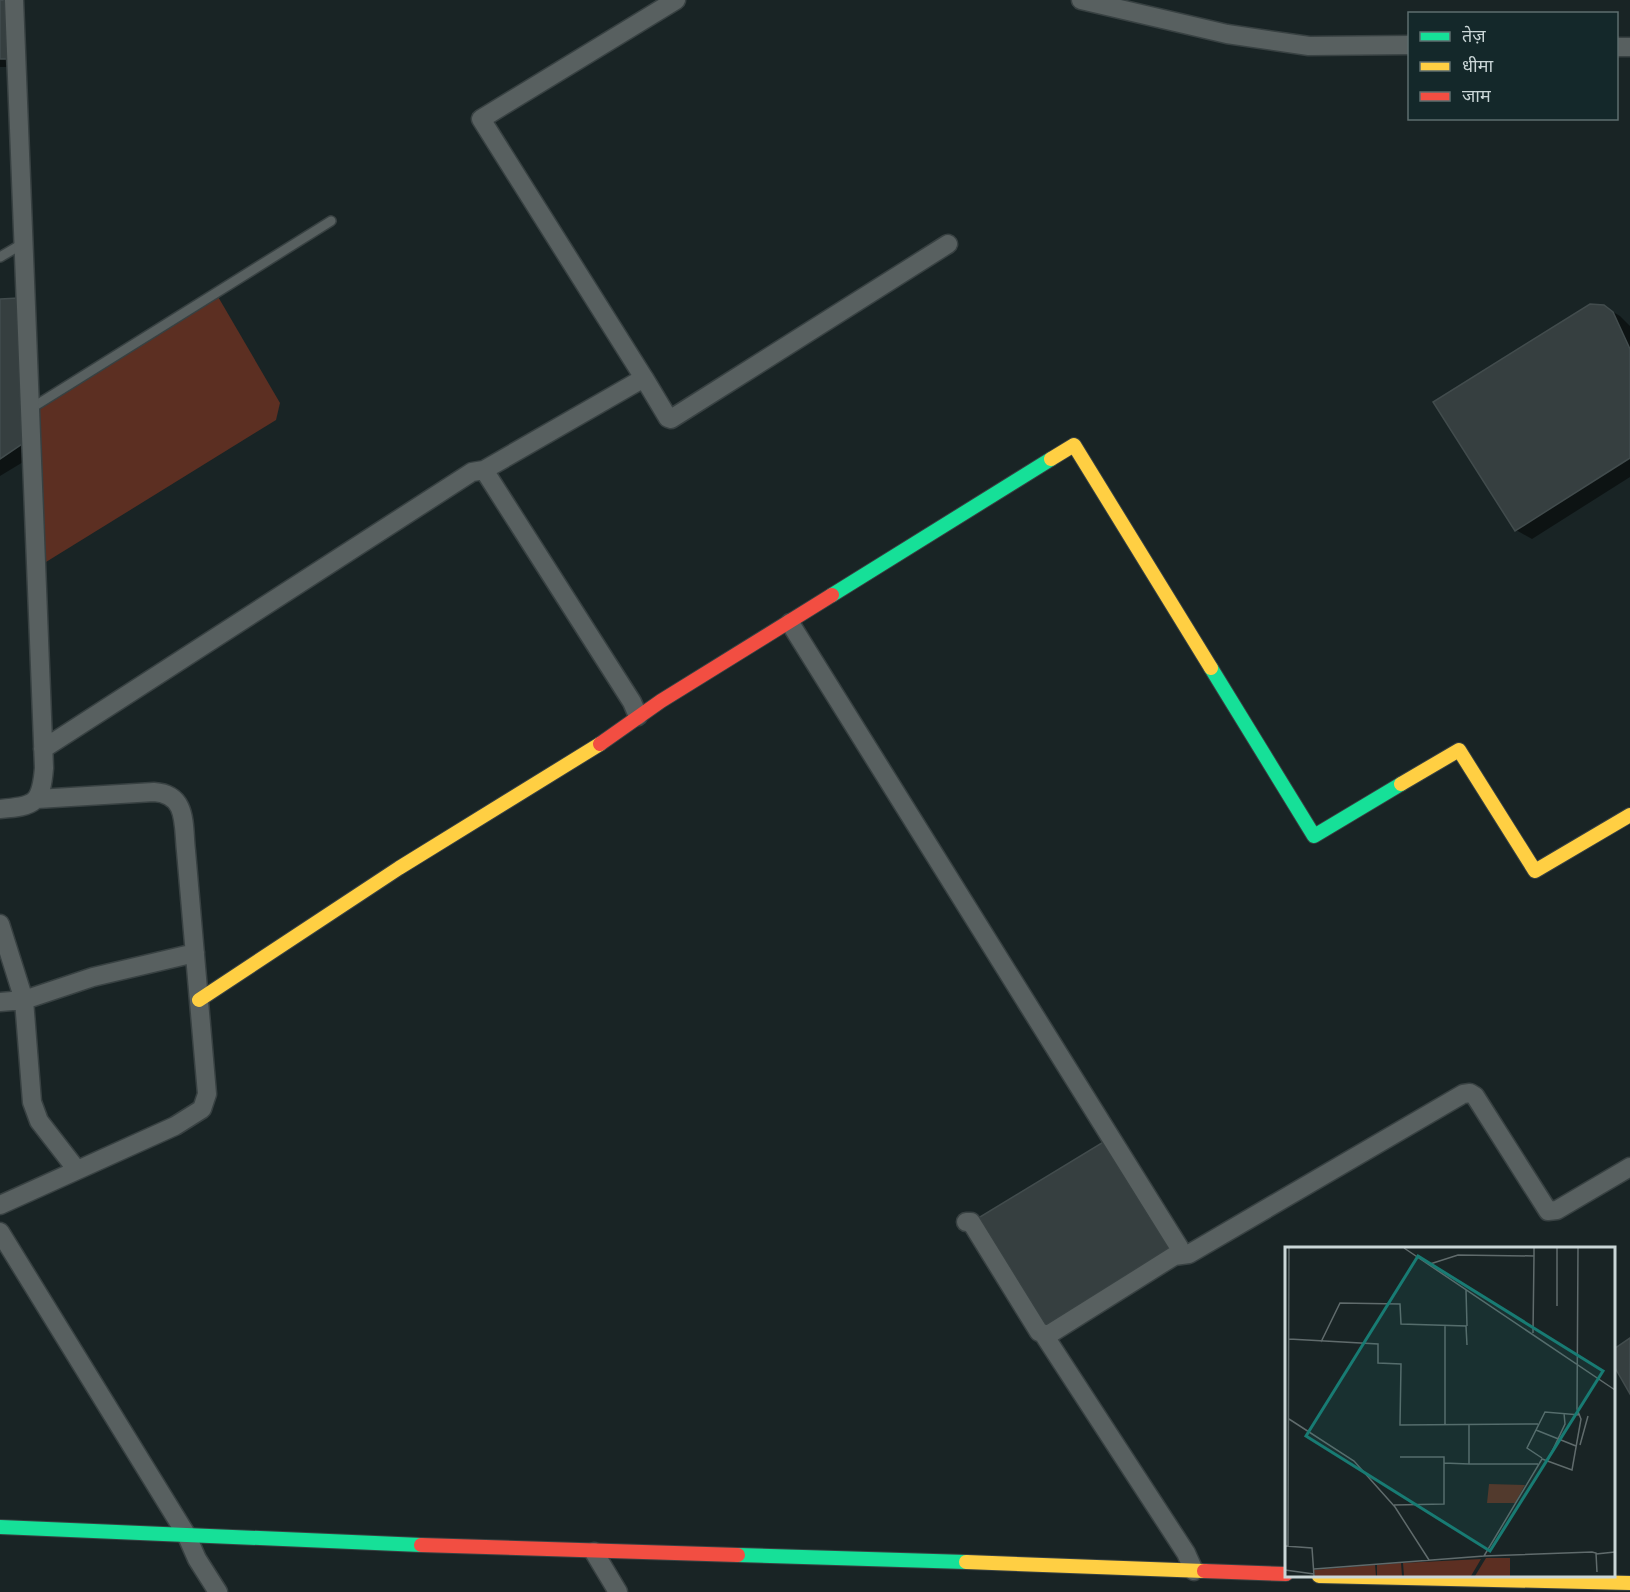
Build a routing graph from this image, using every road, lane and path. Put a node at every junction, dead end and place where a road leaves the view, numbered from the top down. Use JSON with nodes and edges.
{"nodes":[{"id":1,"x":14,"y":0,"type":"edge"},
{"id":2,"x":676,"y":0,"type":"edge"},
{"id":3,"x":1081,"y":0,"type":"edge"},
{"id":4,"x":1408,"y":45,"type":"edge"},
{"id":5,"x":331,"y":221,"type":"dead end"},
{"id":6,"x":24,"y":243,"type":"junction"},
{"id":7,"x":948,"y":244,"type":"dead end"},
{"id":8,"x":0,"y":257,"type":"edge"},
{"id":9,"x":644,"y":378,"type":"junction"},
{"id":10,"x":30,"y":409,"type":"junction"},
{"id":11,"x":484,"y":470,"type":"junction"},
{"id":12,"x":790,"y":623,"type":"junction"},
{"id":13,"x":638,"y":716,"type":"junction"},
{"id":14,"x":43,"y":749,"type":"junction"},
{"id":15,"x":37,"y":799,"type":"junction"},
{"id":16,"x":0,"y":809,"type":"edge"},
{"id":17,"x":1630,"y":815,"type":"edge"},
{"id":18,"x":0,"y":924,"type":"edge"},
{"id":19,"x":195,"y":953,"type":"junction"},
{"id":20,"x":24,"y":1000,"type":"junction"},
{"id":21,"x":199,"y":1000,"type":"junction"},
{"id":22,"x":0,"y":1002,"type":"edge"},
{"id":23,"x":1630,"y":1167,"type":"edge"},
{"id":24,"x":77,"y":1170,"type":"junction"},
{"id":25,"x":0,"y":1205,"type":"edge"},
{"id":26,"x":966,"y":1222,"type":"dead end"},
{"id":27,"x":0,"y":1232,"type":"edge"},
{"id":28,"x":1181,"y":1253,"type":"junction"},
{"id":29,"x":1044,"y":1335,"type":"junction"},
{"id":30,"x":0,"y":1527,"type":"edge"},
{"id":31,"x":186,"y":1534,"type":"junction"},
{"id":32,"x":594,"y":1552,"type":"junction"},
{"id":33,"x":1194,"y":1571,"type":"junction"},
{"id":34,"x":1285,"y":1574,"type":"edge"},
{"id":35,"x":1352,"y":1577,"type":"edge"},
{"id":36,"x":1630,"y":1582,"type":"edge"},
{"id":37,"x":1520,"y":1587,"type":"edge"},
{"id":38,"x":218,"y":1592,"type":"edge"},
{"id":39,"x":618,"y":1592,"type":"edge"}],
"edges":[{"from":1,"to":6,"type":"street"},
{"from":2,"to":9,"type":"street"},
{"from":3,"to":4,"type":"street"},
{"from":5,"to":10,"type":"lane"},
{"from":6,"to":8,"type":"lane"},
{"from":6,"to":10,"type":"street"},
{"from":7,"to":9,"type":"street"},
{"from":9,"to":11,"type":"street"},
{"from":10,"to":14,"type":"street"},
{"from":11,"to":13,"type":"street"},
{"from":11,"to":14,"type":"street"},
{"from":12,"to":13,"type":"street"},
{"from":12,"to":17,"type":"street"},
{"from":12,"to":28,"type":"street"},
{"from":13,"to":21,"type":"street"},
{"from":14,"to":15,"type":"street"},
{"from":15,"to":16,"type":"street"},
{"from":15,"to":19,"type":"street"},
{"from":18,"to":20,"type":"street"},
{"from":19,"to":20,"type":"street"},
{"from":19,"to":21,"type":"street"},
{"from":20,"to":22,"type":"street"},
{"from":20,"to":24,"type":"street"},
{"from":21,"to":24,"type":"street"},
{"from":23,"to":28,"type":"street"},
{"from":24,"to":25,"type":"street"},
{"from":26,"to":29,"type":"street"},
{"from":27,"to":31,"type":"street"},
{"from":28,"to":29,"type":"street"},
{"from":29,"to":33,"type":"street"},
{"from":30,"to":31,"type":"street"},
{"from":31,"to":32,"type":"street"},
{"from":31,"to":38,"type":"street"},
{"from":32,"to":33,"type":"street"},
{"from":32,"to":39,"type":"street"},
{"from":33,"to":34,"type":"street"},
{"from":35,"to":37,"type":"street"},
{"from":36,"to":37,"type":"street"}]}
